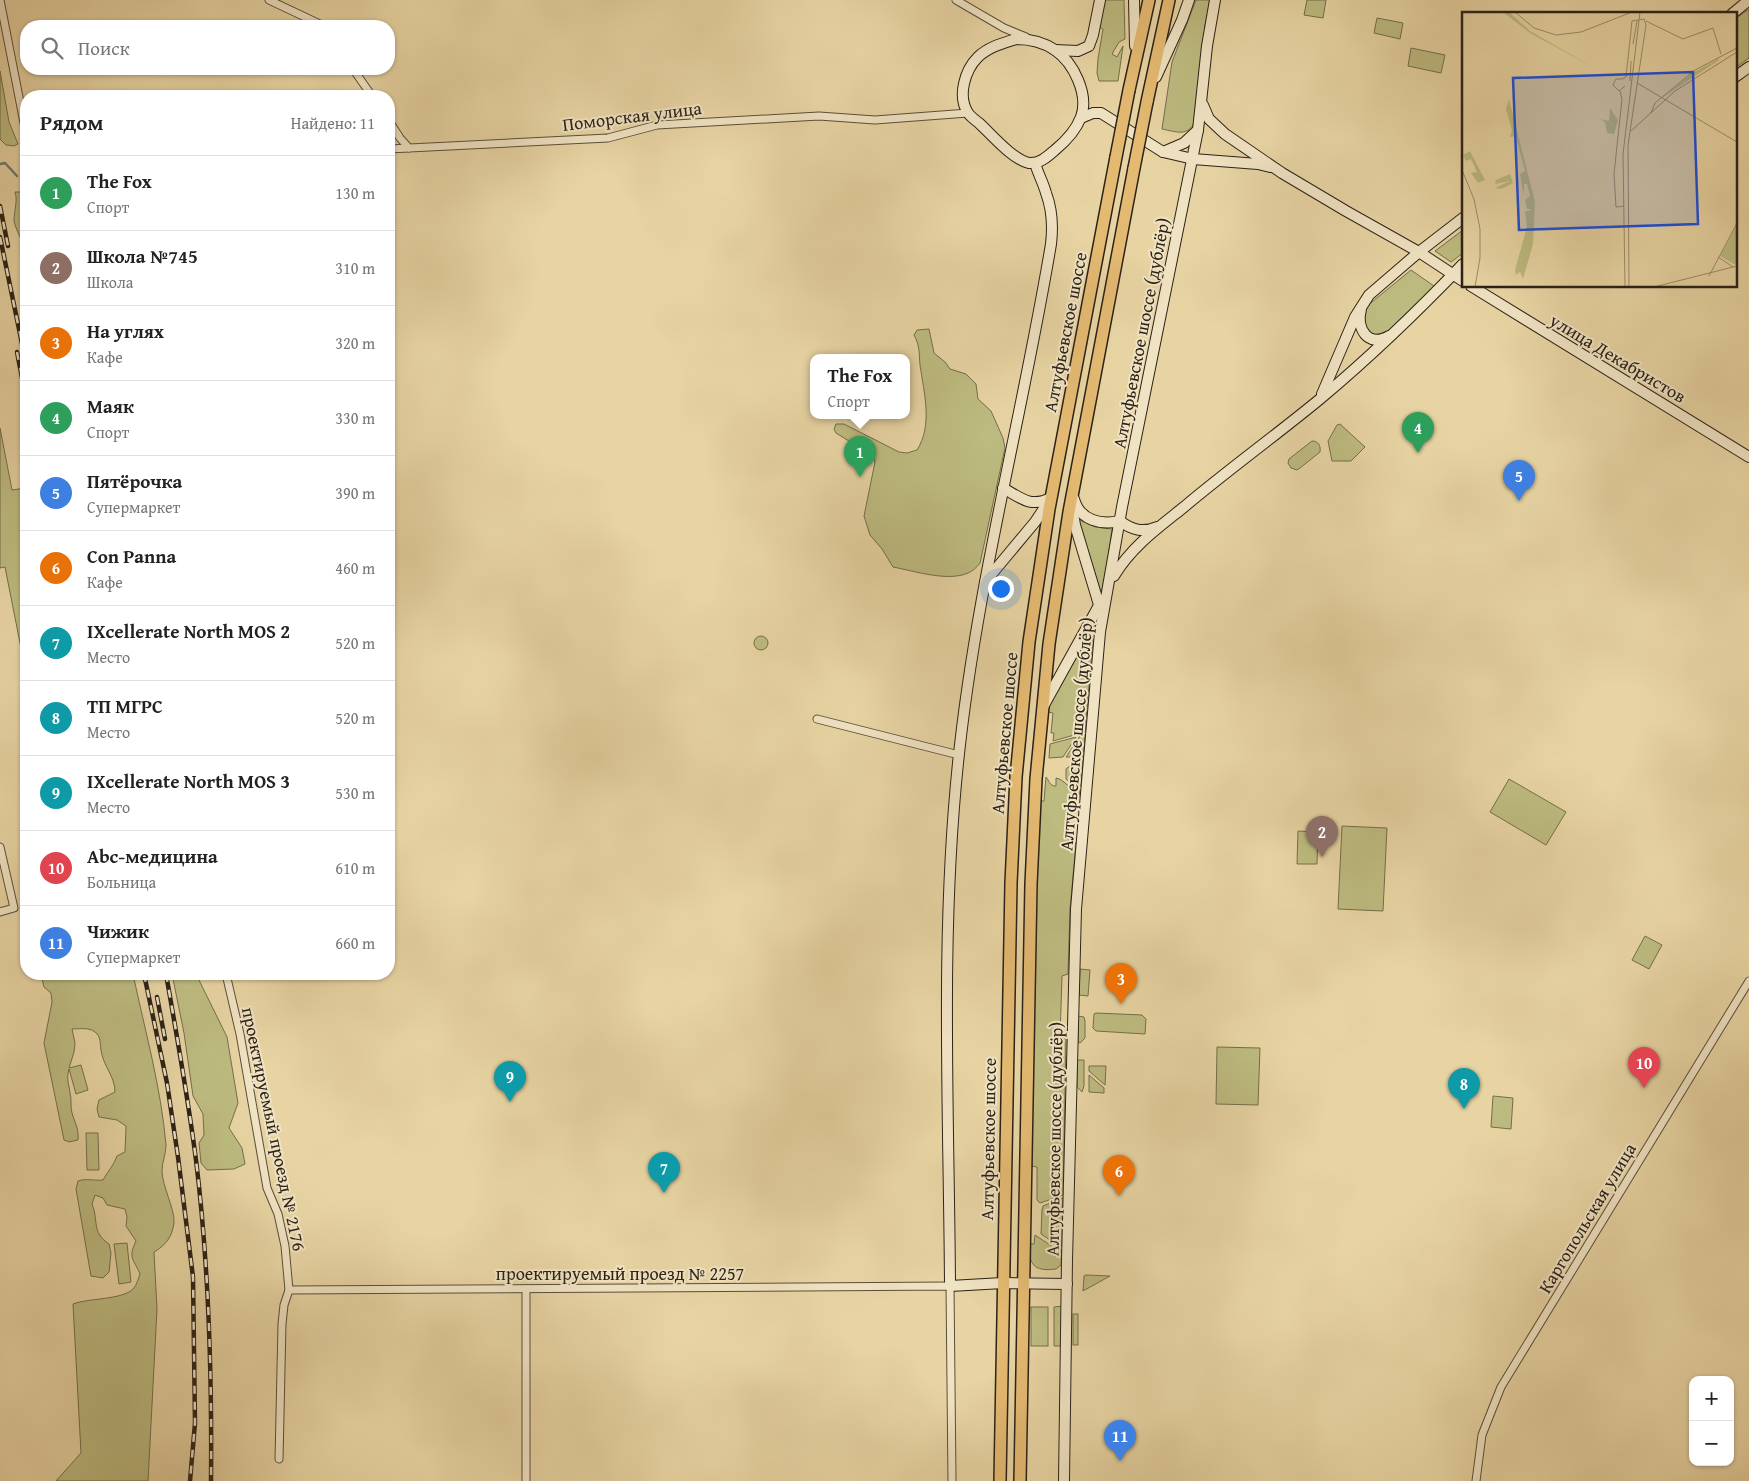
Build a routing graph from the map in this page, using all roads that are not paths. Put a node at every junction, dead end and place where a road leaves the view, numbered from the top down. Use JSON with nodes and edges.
{"nodes":[{"id":1,"x":0,"y":0,"type":"edge"},
{"id":2,"x":269,"y":0,"type":"edge"},
{"id":3,"x":956,"y":0,"type":"edge"},
{"id":4,"x":1100,"y":0,"type":"edge"},
{"id":5,"x":1134,"y":0,"type":"edge"},
{"id":6,"x":1149,"y":0,"type":"edge"},
{"id":7,"x":1169,"y":0,"type":"edge"},
{"id":8,"x":1189,"y":0,"type":"edge"},
{"id":9,"x":1215,"y":0,"type":"edge"},
{"id":10,"x":1749,"y":0,"type":"edge"},
{"id":11,"x":1734,"y":12,"type":"edge"},
{"id":12,"x":311,"y":20,"type":"edge"},
{"id":13,"x":1004,"y":28,"type":"junction"},
{"id":14,"x":1032,"y":39,"type":"junction"},
{"id":15,"x":1012,"y":40,"type":"junction"},
{"id":16,"x":1055,"y":50,"type":"junction"},
{"id":17,"x":1749,"y":66,"type":"edge"},
{"id":18,"x":357,"y":75,"type":"edge"},
{"id":19,"x":1736,"y":75,"type":"edge"},
{"id":20,"x":1132,"y":76,"type":"junction"},
{"id":21,"x":1150,"y":87,"type":"junction"},
{"id":22,"x":368,"y":90,"type":"edge"},
{"id":23,"x":1202,"y":97,"type":"junction"},
{"id":24,"x":20,"y":102,"type":"edge"},
{"id":25,"x":968,"y":113,"type":"junction"},
{"id":26,"x":1081,"y":118,"type":"junction"},
{"id":27,"x":395,"y":130,"type":"edge"},
{"id":28,"x":1198,"y":130,"type":"junction"},
{"id":29,"x":409,"y":148,"type":"junction"},
{"id":30,"x":395,"y":149,"type":"edge"},
{"id":31,"x":1163,"y":152,"type":"junction"},
{"id":32,"x":1193,"y":159,"type":"junction"},
{"id":33,"x":1035,"y":163,"type":"junction"},
{"id":34,"x":1282,"y":172,"type":"junction"},
{"id":35,"x":1462,"y":219,"type":"edge"},
{"id":36,"x":1419,"y":252,"type":"junction"},
{"id":37,"x":1462,"y":265,"type":"edge"},
{"id":38,"x":1453,"y":274,"type":"junction"},
{"id":39,"x":1462,"y":280,"type":"edge"},
{"id":40,"x":1474,"y":288,"type":"edge"},
{"id":41,"x":1363,"y":304,"type":"junction"},
{"id":42,"x":1392,"y":334,"type":"junction"},
{"id":43,"x":1320,"y":398,"type":"junction"},
{"id":44,"x":1749,"y":457,"type":"edge"},
{"id":45,"x":1002,"y":488,"type":"junction"},
{"id":46,"x":1072,"y":493,"type":"junction"},
{"id":47,"x":1051,"y":498,"type":"junction"},
{"id":48,"x":1120,"y":521,"type":"junction"},
{"id":49,"x":1162,"y":524,"type":"junction"},
{"id":50,"x":984,"y":583,"type":"junction"},
{"id":51,"x":1110,"y":583,"type":"junction"},
{"id":52,"x":1100,"y":606,"type":"junction"},
{"id":53,"x":1101,"y":624,"type":"junction"},
{"id":54,"x":1043,"y":706,"type":"junction"},
{"id":55,"x":817,"y":719,"type":"dead end"},
{"id":56,"x":959,"y":755,"type":"junction"},
{"id":57,"x":0,"y":847,"type":"edge"},
{"id":58,"x":0,"y":912,"type":"edge"},
{"id":59,"x":227,"y":980,"type":"edge"},
{"id":60,"x":1749,"y":981,"type":"edge"},
{"id":61,"x":1004,"y":1282,"type":"junction"},
{"id":62,"x":1023,"y":1282,"type":"junction"},
{"id":63,"x":1067,"y":1284,"type":"junction"},
{"id":64,"x":950,"y":1286,"type":"junction"},
{"id":65,"x":526,"y":1289,"type":"junction"},
{"id":66,"x":289,"y":1290,"type":"junction"},
{"id":67,"x":278,"y":1459,"type":"dead end"},
{"id":68,"x":526,"y":1481,"type":"edge"},
{"id":69,"x":952,"y":1481,"type":"edge"},
{"id":70,"x":1000,"y":1481,"type":"edge"},
{"id":71,"x":1020,"y":1481,"type":"edge"},
{"id":72,"x":1064,"y":1481,"type":"edge"},
{"id":73,"x":1476,"y":1481,"type":"edge"}],
"edges":[{"from":1,"to":24,"type":"street"},
{"from":2,"to":12,"type":"street"},
{"from":3,"to":13,"type":"street"},
{"from":4,"to":16,"type":"main road"},
{"from":5,"to":20,"type":"main road"},
{"from":6,"to":20,"type":"main road","name":"Алтуфьевское шоссе"},
{"from":7,"to":21,"type":"main road","name":"Алтуфьевское шоссе"},
{"from":8,"to":21,"type":"main road"},
{"from":9,"to":23,"type":"main road","name":"Алтуфьевское шоссе (дублёр)"},
{"from":10,"to":11,"type":"main road"},
{"from":13,"to":14,"type":"street"},
{"from":13,"to":15,"type":"street"},
{"from":14,"to":15,"type":"main road"},
{"from":14,"to":16,"type":"main road"},
{"from":15,"to":25,"type":"main road"},
{"from":16,"to":26,"type":"main road"},
{"from":17,"to":19,"type":"main road"},
{"from":18,"to":22,"type":"street"},
{"from":20,"to":47,"type":"main road","name":"Алтуфьевское шоссе","bridge":true},
{"from":21,"to":46,"type":"main road","name":"Алтуфьевское шоссе","bridge":true},
{"from":23,"to":28,"type":"main road","name":"Алтуфьевское шоссе (дублёр)"},
{"from":23,"to":34,"type":"main road"},
{"from":25,"to":29,"type":"street","name":"Поморская улица"},
{"from":25,"to":33,"type":"main road"},
{"from":26,"to":31,"type":"main road"},
{"from":26,"to":33,"type":"main road"},
{"from":27,"to":29,"type":"street"},
{"from":28,"to":31,"type":"main road"},
{"from":28,"to":32,"type":"main road","name":"Алтуфьевское шоссе (дублёр)"},
{"from":29,"to":30,"type":"street","name":"Поморская улица"},
{"from":31,"to":32,"type":"main road"},
{"from":32,"to":34,"type":"main road"},
{"from":32,"to":48,"type":"main road","name":"Алтуфьевское шоссе (дублёр)"},
{"from":33,"to":45,"type":"main road"},
{"from":34,"to":36,"type":"main road"},
{"from":35,"to":36,"type":"main road"},
{"from":36,"to":38,"type":"main road"},
{"from":36,"to":41,"type":"main road"},
{"from":37,"to":38,"type":"main road"},
{"from":38,"to":39,"type":"main road"},
{"from":38,"to":42,"type":"main road"},
{"from":40,"to":44,"type":"main road","name":"улица Декабристов"},
{"from":41,"to":42,"type":"main road"},
{"from":41,"to":43,"type":"main road"},
{"from":42,"to":43,"type":"main road"},
{"from":43,"to":49,"type":"main road"},
{"from":45,"to":47,"type":"main road"},
{"from":45,"to":50,"type":"main road"},
{"from":46,"to":48,"type":"main road"},
{"from":46,"to":52,"type":"main road"},
{"from":46,"to":54,"type":"main road","name":"Алтуфьевское шоссе"},
{"from":47,"to":50,"type":"main road"},
{"from":47,"to":61,"type":"main road","name":"Алтуфьевское шоссе"},
{"from":48,"to":49,"type":"main road"},
{"from":48,"to":51,"type":"main road","name":"Алтуфьевское шоссе (дублёр)"},
{"from":49,"to":51,"type":"main road"},
{"from":50,"to":56,"type":"main road"},
{"from":51,"to":52,"type":"main road"},
{"from":51,"to":53,"type":"main road","name":"Алтуфьевское шоссе (дублёр)"},
{"from":52,"to":53,"type":"main road"},
{"from":52,"to":54,"type":"main road"},
{"from":53,"to":63,"type":"main road","name":"Алтуфьевское шоссе (дублёр)"},
{"from":54,"to":62,"type":"main road","name":"Алтуфьевское шоссе"},
{"from":55,"to":56,"type":"street"},
{"from":56,"to":64,"type":"main road"},
{"from":57,"to":58,"type":"street"},
{"from":59,"to":66,"type":"street","name":"проектируемый проезд № 2176"},
{"from":60,"to":73,"type":"street","name":"Каргопольская улица"},
{"from":61,"to":62,"type":"main road"},
{"from":61,"to":64,"type":"main road"},
{"from":61,"to":70,"type":"main road","name":"Алтуфьевское шоссе"},
{"from":62,"to":63,"type":"main road"},
{"from":62,"to":71,"type":"main road","name":"Алтуфьевское шоссе"},
{"from":63,"to":72,"type":"main road","name":"Алтуфьевское шоссе (дублёр)"},
{"from":64,"to":65,"type":"street","name":"проектируемый проезд № 2257"},
{"from":64,"to":69,"type":"street"},
{"from":65,"to":66,"type":"street","name":"проектируемый проезд № 2257"},
{"from":65,"to":68,"type":"street"},
{"from":66,"to":67,"type":"street","name":"проектируемый проезд № 2176"}]}
